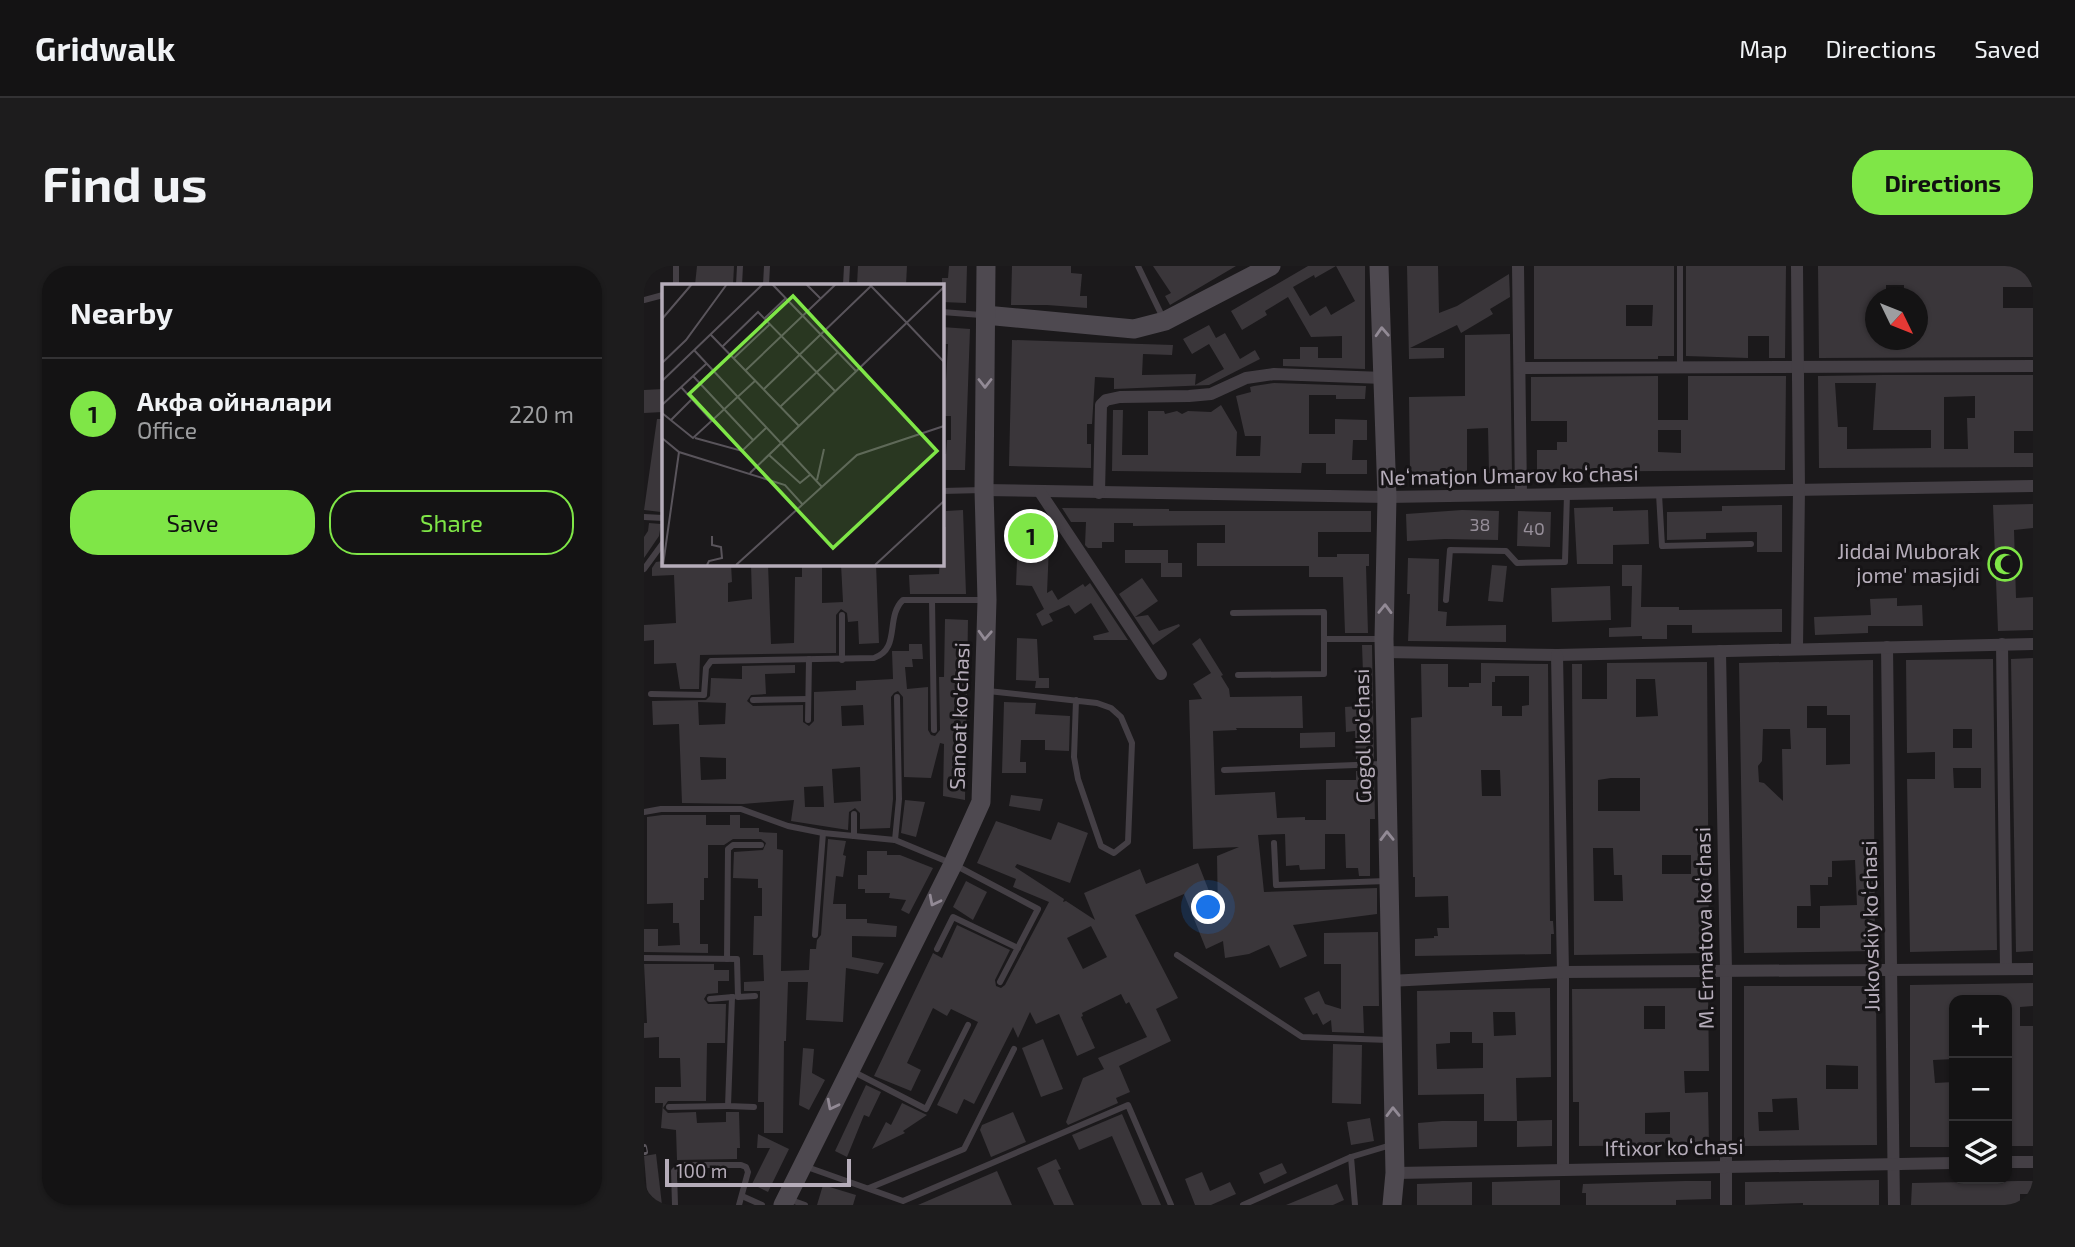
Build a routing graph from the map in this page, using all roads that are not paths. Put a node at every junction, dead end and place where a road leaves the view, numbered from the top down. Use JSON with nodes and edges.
{"nodes":[{"id":1,"x":676,"y":266,"type":"edge"},
{"id":2,"x":740,"y":266,"type":"edge"},
{"id":3,"x":767,"y":266,"type":"edge"},
{"id":4,"x":847,"y":266,"type":"edge"},
{"id":5,"x":986,"y":266,"type":"edge"},
{"id":6,"x":1138,"y":266,"type":"edge"},
{"id":7,"x":1271,"y":266,"type":"edge"},
{"id":8,"x":1379,"y":266,"type":"edge"},
{"id":9,"x":1518,"y":266,"type":"edge"},
{"id":10,"x":1680,"y":266,"type":"edge"},
{"id":11,"x":1797,"y":266,"type":"edge"},
{"id":12,"x":676,"y":284,"type":"edge"},
{"id":13,"x":738,"y":284,"type":"edge"},
{"id":14,"x":766,"y":284,"type":"edge"},
{"id":15,"x":846,"y":284,"type":"edge"},
{"id":16,"x":662,"y":295,"type":"edge"},
{"id":17,"x":644,"y":300,"type":"edge"},
{"id":18,"x":943,"y":312,"type":"edge"},
{"id":19,"x":985,"y":315,"type":"junction"},
{"id":20,"x":1165,"y":321,"type":"junction"},
{"id":21,"x":1680,"y":366,"type":"junction"},
{"id":22,"x":2033,"y":366,"type":"edge"},
{"id":23,"x":1798,"y":367,"type":"junction"},
{"id":24,"x":1520,"y":368,"type":"junction"},
{"id":25,"x":1384,"y":378,"type":"junction"},
{"id":26,"x":2033,"y":486,"type":"edge"},
{"id":27,"x":1799,"y":489,"type":"junction"},
{"id":28,"x":984,"y":490,"type":"junction"},
{"id":29,"x":943,"y":491,"type":"edge"},
{"id":30,"x":1040,"y":492,"type":"junction"},
{"id":31,"x":1099,"y":493,"type":"junction"},
{"id":32,"x":1521,"y":494,"type":"junction"},
{"id":33,"x":1567,"y":494,"type":"junction"},
{"id":34,"x":1659,"y":494,"type":"junction"},
{"id":35,"x":1387,"y":498,"type":"junction"},
{"id":36,"x":644,"y":517,"type":"edge"},
{"id":37,"x":662,"y":517,"type":"edge"},
{"id":38,"x":662,"y":544,"type":"edge"},
{"id":39,"x":1751,"y":544,"type":"dead end"},
{"id":40,"x":644,"y":569,"type":"edge"},
{"id":41,"x":932,"y":600,"type":"junction"},
{"id":42,"x":987,"y":600,"type":"junction"},
{"id":43,"x":1446,"y":600,"type":"dead end"},
{"id":44,"x":1233,"y":613,"type":"dead end"},
{"id":45,"x":842,"y":615,"type":"dead end"},
{"id":46,"x":1324,"y":639,"type":"junction"},
{"id":47,"x":2002,"y":644,"type":"junction"},
{"id":48,"x":2033,"y":644,"type":"edge"},
{"id":49,"x":1384,"y":645,"type":"junction"},
{"id":50,"x":1887,"y":647,"type":"junction"},
{"id":51,"x":1797,"y":648,"type":"junction"},
{"id":52,"x":1720,"y":652,"type":"junction"},
{"id":53,"x":1557,"y":655,"type":"junction"},
{"id":54,"x":809,"y":659,"type":"junction"},
{"id":55,"x":842,"y":660,"type":"junction"},
{"id":56,"x":1161,"y":674,"type":"dead end"},
{"id":57,"x":1238,"y":675,"type":"dead end"},
{"id":58,"x":982,"y":691,"type":"junction"},
{"id":59,"x":651,"y":694,"type":"dead end"},
{"id":60,"x":897,"y":697,"type":"dead end"},
{"id":61,"x":808,"y":699,"type":"junction"},
{"id":62,"x":753,"y":700,"type":"dead end"},
{"id":63,"x":1076,"y":700,"type":"junction"},
{"id":64,"x":808,"y":720,"type":"dead end"},
{"id":65,"x":934,"y":730,"type":"dead end"},
{"id":66,"x":1388,"y":764,"type":"junction"},
{"id":67,"x":1224,"y":770,"type":"dead end"},
{"id":68,"x":644,"y":812,"type":"edge"},
{"id":69,"x":855,"y":814,"type":"dead end"},
{"id":70,"x":823,"y":833,"type":"junction"},
{"id":71,"x":854,"y":836,"type":"junction"},
{"id":72,"x":895,"y":840,"type":"junction"},
{"id":73,"x":1273,"y":843,"type":"dead end"},
{"id":74,"x":761,"y":845,"type":"dead end"},
{"id":75,"x":953,"y":864,"type":"junction"},
{"id":76,"x":1388,"y":881,"type":"junction"},
{"id":77,"x":815,"y":935,"type":"dead end"},
{"id":78,"x":1018,"y":947,"type":"junction"},
{"id":79,"x":937,"y":949,"type":"dead end"},
{"id":80,"x":1177,"y":954,"type":"dead end"},
{"id":81,"x":644,"y":958,"type":"edge"},
{"id":82,"x":727,"y":959,"type":"junction"},
{"id":83,"x":2006,"y":969,"type":"junction"},
{"id":84,"x":2033,"y":969,"type":"edge"},
{"id":85,"x":1726,"y":970,"type":"junction"},
{"id":86,"x":1891,"y":971,"type":"junction"},
{"id":87,"x":1563,"y":972,"type":"junction"},
{"id":88,"x":1390,"y":981,"type":"junction"},
{"id":89,"x":1000,"y":982,"type":"dead end"},
{"id":90,"x":755,"y":996,"type":"dead end"},
{"id":91,"x":735,"y":997,"type":"junction"},
{"id":92,"x":710,"y":999,"type":"dead end"},
{"id":93,"x":968,"y":1025,"type":"dead end"},
{"id":94,"x":1391,"y":1040,"type":"junction"},
{"id":95,"x":1014,"y":1049,"type":"dead end"},
{"id":96,"x":850,"y":1069,"type":"junction"},
{"id":97,"x":728,"y":1106,"type":"junction"},
{"id":98,"x":669,"y":1107,"type":"dead end"},
{"id":99,"x":754,"y":1107,"type":"dead end"},
{"id":100,"x":1393,"y":1144,"type":"junction"},
{"id":101,"x":1351,"y":1157,"type":"junction"},
{"id":102,"x":2012,"y":1162,"type":"edge"},
{"id":103,"x":2033,"y":1162,"type":"edge"},
{"id":104,"x":1949,"y":1163,"type":"edge"},
{"id":105,"x":802,"y":1165,"type":"junction"},
{"id":106,"x":1894,"y":1165,"type":"junction"},
{"id":107,"x":1725,"y":1166,"type":"junction"},
{"id":108,"x":1563,"y":1170,"type":"junction"},
{"id":109,"x":1395,"y":1173,"type":"junction"},
{"id":110,"x":868,"y":1188,"type":"junction"},
{"id":111,"x":742,"y":1196,"type":"junction"},
{"id":112,"x":784,"y":1202,"type":"edge"},
{"id":113,"x":675,"y":1205,"type":"edge"},
{"id":114,"x":739,"y":1205,"type":"edge"},
{"id":115,"x":762,"y":1205,"type":"edge"},
{"id":116,"x":805,"y":1205,"type":"edge"},
{"id":117,"x":1171,"y":1205,"type":"edge"},
{"id":118,"x":1243,"y":1205,"type":"edge"},
{"id":119,"x":1355,"y":1205,"type":"edge"},
{"id":120,"x":1392,"y":1205,"type":"edge"},
{"id":121,"x":1726,"y":1205,"type":"edge"},
{"id":122,"x":1894,"y":1205,"type":"edge"}],
"edges":[{"from":1,"to":12,"type":"lane"},
{"from":2,"to":13,"type":"lane"},
{"from":3,"to":14,"type":"lane"},
{"from":4,"to":15,"type":"lane"},
{"from":5,"to":19,"type":"main road","name":"Sanoat ko'chasi"},
{"from":6,"to":20,"type":"lane"},
{"from":7,"to":20,"type":"main road"},
{"from":25,"to":8,"type":"main road","name":"Gogol ko'chasi","one_way":true},
{"from":9,"to":24,"type":"street"},
{"from":10,"to":21,"type":"lane"},
{"from":11,"to":23,"type":"street"},
{"from":16,"to":17,"type":"lane"},
{"from":18,"to":19,"type":"lane"},
{"from":19,"to":20,"type":"main road"},
{"from":19,"to":28,"type":"main road","name":"Sanoat ko'chasi","one_way":true},
{"from":21,"to":23,"type":"street"},
{"from":21,"to":24,"type":"street"},
{"from":22,"to":23,"type":"street"},
{"from":23,"to":27,"type":"street"},
{"from":24,"to":32,"type":"street"},
{"from":25,"to":31,"type":"street"},
{"from":25,"to":35,"type":"main road","name":"Gogol ko'chasi"},
{"from":26,"to":27,"type":"street","name":"Neʻmatjon Umarov koʻchasi"},
{"from":27,"to":34,"type":"street","name":"Neʻmatjon Umarov koʻchasi"},
{"from":27,"to":51,"type":"street"},
{"from":28,"to":29,"type":"lane"},
{"from":28,"to":30,"type":"street","name":"Neʻmatjon Umarov koʻchasi"},
{"from":28,"to":42,"type":"main road","name":"Sanoat ko'chasi"},
{"from":30,"to":31,"type":"street","name":"Neʻmatjon Umarov koʻchasi"},
{"from":30,"to":56,"type":"street"},
{"from":31,"to":35,"type":"street","name":"Neʻmatjon Umarov koʻchasi"},
{"from":32,"to":33,"type":"street","name":"Neʻmatjon Umarov koʻchasi"},
{"from":32,"to":35,"type":"street","name":"Neʻmatjon Umarov koʻchasi"},
{"from":33,"to":34,"type":"street","name":"Neʻmatjon Umarov koʻchasi"},
{"from":33,"to":43,"type":"lane"},
{"from":34,"to":39,"type":"lane"},
{"from":49,"to":35,"type":"main road","name":"Gogol ko'chasi","one_way":true},
{"from":36,"to":37,"type":"lane"},
{"from":38,"to":40,"type":"lane"},
{"from":41,"to":42,"type":"lane"},
{"from":41,"to":55,"type":"lane"},
{"from":41,"to":65,"type":"lane"},
{"from":42,"to":58,"type":"main road","name":"Sanoat ko'chasi","one_way":true},
{"from":44,"to":46,"type":"lane"},
{"from":45,"to":55,"type":"lane"},
{"from":46,"to":49,"type":"lane"},
{"from":46,"to":57,"type":"lane"},
{"from":47,"to":48,"type":"street"},
{"from":47,"to":50,"type":"street"},
{"from":47,"to":83,"type":"street"},
{"from":49,"to":53,"type":"street"},
{"from":49,"to":66,"type":"main road","name":"Gogol ko'chasi"},
{"from":50,"to":51,"type":"street"},
{"from":50,"to":86,"type":"street","name":"Jukovskiy koʻchasi"},
{"from":51,"to":52,"type":"street"},
{"from":52,"to":53,"type":"street"},
{"from":52,"to":85,"type":"street","name":"M. Ermatova koʻchasi"},
{"from":53,"to":87,"type":"street"},
{"from":54,"to":55,"type":"lane"},
{"from":54,"to":59,"type":"lane"},
{"from":54,"to":61,"type":"lane"},
{"from":58,"to":63,"type":"lane"},
{"from":58,"to":75,"type":"main road","name":"Sanoat ko'chasi"},
{"from":60,"to":72,"type":"lane"},
{"from":61,"to":62,"type":"lane"},
{"from":61,"to":64,"type":"lane"},
{"from":63,"to":63,"type":"lane"},
{"from":66,"to":67,"type":"lane"},
{"from":76,"to":66,"type":"main road","name":"Gogol ko'chasi","one_way":true},
{"from":68,"to":70,"type":"lane"},
{"from":69,"to":71,"type":"lane"},
{"from":70,"to":71,"type":"lane"},
{"from":70,"to":77,"type":"lane"},
{"from":71,"to":72,"type":"lane"},
{"from":72,"to":75,"type":"lane"},
{"from":73,"to":76,"type":"lane"},
{"from":74,"to":82,"type":"lane"},
{"from":75,"to":78,"type":"lane"},
{"from":75,"to":96,"type":"main road","name":"Sanoat ko'chasi","one_way":true},
{"from":76,"to":88,"type":"main road","name":"Gogol ko'chasi"},
{"from":78,"to":79,"type":"lane"},
{"from":78,"to":89,"type":"lane"},
{"from":80,"to":94,"type":"lane"},
{"from":81,"to":82,"type":"lane"},
{"from":82,"to":91,"type":"lane"},
{"from":83,"to":84,"type":"street"},
{"from":83,"to":86,"type":"street"},
{"from":85,"to":86,"type":"street"},
{"from":85,"to":87,"type":"street"},
{"from":85,"to":107,"type":"street","name":"M. Ermatova koʻchasi"},
{"from":86,"to":106,"type":"street","name":"Jukovskiy koʻchasi"},
{"from":87,"to":88,"type":"street"},
{"from":87,"to":108,"type":"street"},
{"from":88,"to":94,"type":"main road","name":"Gogol ko'chasi"},
{"from":90,"to":91,"type":"lane"},
{"from":91,"to":92,"type":"lane"},
{"from":91,"to":97,"type":"lane"},
{"from":93,"to":96,"type":"lane"},
{"from":100,"to":94,"type":"main road","name":"Gogol ko'chasi","one_way":true},
{"from":95,"to":110,"type":"lane"},
{"from":96,"to":105,"type":"main road","name":"Sanoat ko'chasi","one_way":true},
{"from":97,"to":98,"type":"lane"},
{"from":97,"to":99,"type":"lane"},
{"from":100,"to":101,"type":"lane"},
{"from":100,"to":109,"type":"main road","name":"Gogol ko'chasi"},
{"from":101,"to":118,"type":"lane"},
{"from":101,"to":119,"type":"lane"},
{"from":102,"to":103,"type":"street"},
{"from":104,"to":106,"type":"street","name":"Iftixor koʻchasi"},
{"from":105,"to":110,"type":"lane"},
{"from":105,"to":112,"type":"main road","name":"Sanoat ko'chasi"},
{"from":106,"to":107,"type":"street","name":"Iftixor koʻchasi"},
{"from":106,"to":122,"type":"street","name":"Jukovskiy koʻchasi"},
{"from":107,"to":108,"type":"street","name":"Iftixor koʻchasi"},
{"from":107,"to":121,"type":"street","name":"M. Ermatova koʻchasi"},
{"from":108,"to":109,"type":"street","name":"Iftixor koʻchasi"},
{"from":109,"to":120,"type":"main road","name":"Gogol ko'chasi"},
{"from":110,"to":117,"type":"lane"},
{"from":111,"to":113,"type":"lane"},
{"from":111,"to":114,"type":"lane"},
{"from":111,"to":115,"type":"lane"},
{"from":112,"to":116,"type":"lane"}]}
